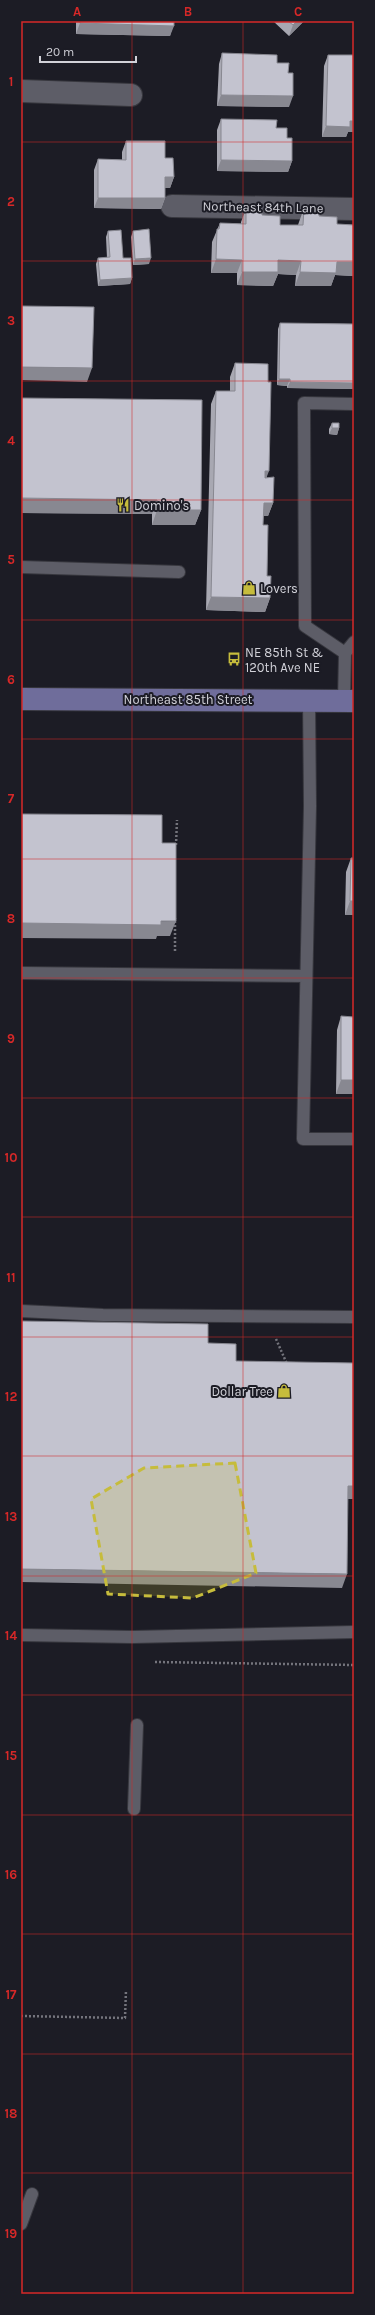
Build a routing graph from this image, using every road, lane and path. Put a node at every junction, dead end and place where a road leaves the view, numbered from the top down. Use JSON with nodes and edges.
{"nodes":[{"id":1,"x":21,"y":91,"type":"edge"},
{"id":2,"x":131,"y":95,"type":"dead end"},
{"id":3,"x":172,"y":206,"type":"dead end"},
{"id":4,"x":354,"y":209,"type":"edge"},
{"id":5,"x":354,"y":404,"type":"edge"},
{"id":6,"x":21,"y":567,"type":"edge"},
{"id":7,"x":178,"y":572,"type":"dead end"},
{"id":8,"x":354,"y":642,"type":"edge"},
{"id":9,"x":345,"y":653,"type":"junction"},
{"id":10,"x":21,"y":698,"type":"edge"},
{"id":11,"x":309,"y":700,"type":"junction"},
{"id":12,"x":349,"y":701,"type":"edge"},
{"id":13,"x":177,"y":820,"type":"dead end"},
{"id":14,"x":176,"y":851,"type":"edge"},
{"id":15,"x":175,"y":912,"type":"edge"},
{"id":16,"x":21,"y":973,"type":"edge"},
{"id":17,"x":174,"y":974,"type":"junction"},
{"id":18,"x":306,"y":976,"type":"junction"},
{"id":19,"x":354,"y":1139,"type":"edge"},
{"id":20,"x":21,"y":1311,"type":"edge"},
{"id":21,"x":354,"y":1317,"type":"edge"},
{"id":22,"x":276,"y":1340,"type":"dead end"},
{"id":23,"x":289,"y":1368,"type":"edge"},
{"id":24,"x":354,"y":1632,"type":"edge"},
{"id":25,"x":21,"y":1635,"type":"edge"},
{"id":26,"x":148,"y":1662,"type":"dead end"},
{"id":27,"x":354,"y":1665,"type":"edge"},
{"id":28,"x":137,"y":1725,"type":"dead end"},
{"id":29,"x":134,"y":1809,"type":"dead end"},
{"id":30,"x":126,"y":1990,"type":"dead end"},
{"id":31,"x":21,"y":2016,"type":"edge"},
{"id":32,"x":32,"y":2194,"type":"dead end"},
{"id":33,"x":21,"y":2224,"type":"edge"}],
"edges":[{"from":1,"to":2,"type":"street"},
{"from":3,"to":4,"type":"street","name":"Northeast 84th Lane"},
{"from":5,"to":9,"type":"lane"},
{"from":6,"to":7,"type":"lane"},
{"from":8,"to":9,"type":"lane"},
{"from":9,"to":12,"type":"lane"},
{"from":10,"to":11,"type":"main road","name":"Northeast 85th Street"},
{"from":11,"to":12,"type":"main road","name":"Northeast 85th Street"},
{"from":11,"to":18,"type":"lane"},
{"from":13,"to":14,"type":"path"},
{"from":15,"to":17,"type":"path"},
{"from":16,"to":17,"type":"lane"},
{"from":17,"to":18,"type":"lane"},
{"from":18,"to":19,"type":"lane"},
{"from":20,"to":21,"type":"lane"},
{"from":22,"to":23,"type":"path"},
{"from":24,"to":25,"type":"lane"},
{"from":26,"to":27,"type":"path"},
{"from":28,"to":29,"type":"lane"},
{"from":30,"to":31,"type":"path"},
{"from":32,"to":33,"type":"lane"}]}
